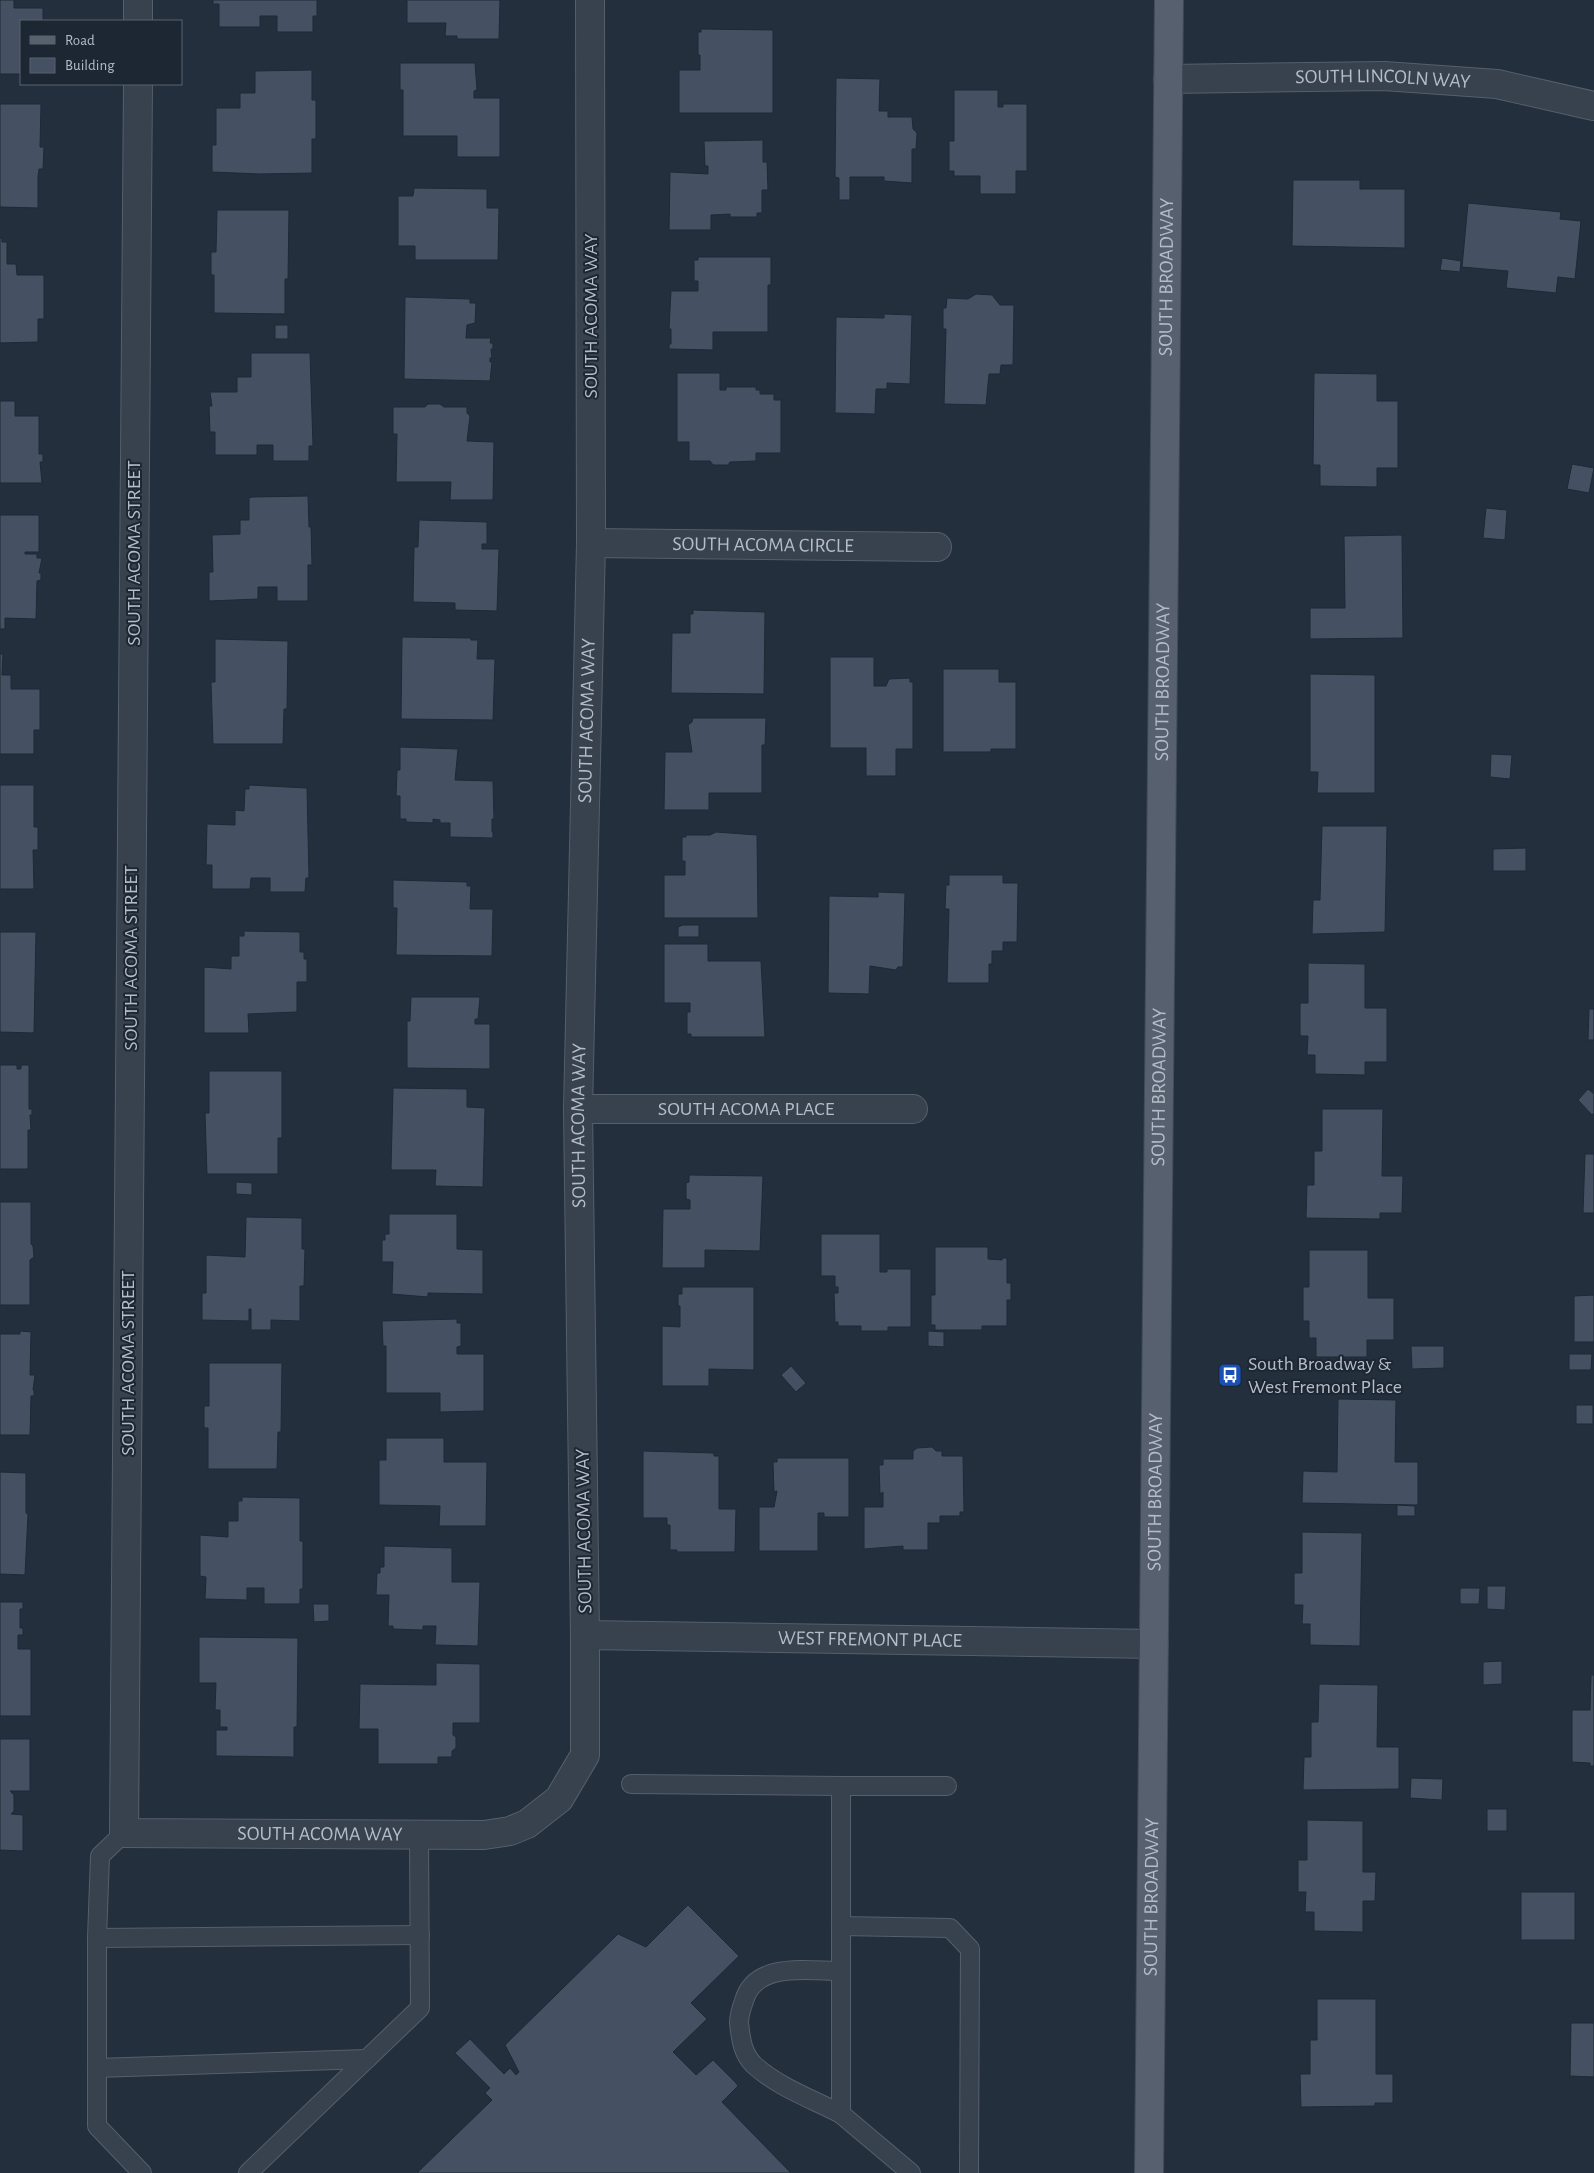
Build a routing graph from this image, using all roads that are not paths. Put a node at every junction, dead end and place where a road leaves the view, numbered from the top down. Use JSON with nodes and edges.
{"nodes":[{"id":1,"x":138,"y":0,"type":"edge"},
{"id":2,"x":590,"y":0,"type":"edge"},
{"id":3,"x":1169,"y":0,"type":"edge"},
{"id":4,"x":138,"y":20,"type":"edge"},
{"id":5,"x":1168,"y":79,"type":"junction"},
{"id":6,"x":138,"y":85,"type":"edge"},
{"id":7,"x":1594,"y":106,"type":"edge"},
{"id":8,"x":591,"y":543,"type":"junction"},
{"id":9,"x":937,"y":547,"type":"dead end"},
{"id":10,"x":578,"y":1109,"type":"junction"},
{"id":11,"x":913,"y":1109,"type":"dead end"},
{"id":12,"x":585,"y":1636,"type":"junction"},
{"id":13,"x":1154,"y":1644,"type":"junction"},
{"id":14,"x":631,"y":1784,"type":"dead end"},
{"id":15,"x":841,"y":1786,"type":"junction"},
{"id":16,"x":947,"y":1786,"type":"dead end"},
{"id":17,"x":124,"y":1833,"type":"junction"},
{"id":18,"x":418,"y":1834,"type":"junction"},
{"id":19,"x":841,"y":1926,"type":"junction"},
{"id":20,"x":420,"y":1935,"type":"junction"},
{"id":21,"x":97,"y":1938,"type":"junction"},
{"id":22,"x":841,"y":1970,"type":"junction"},
{"id":23,"x":366,"y":2059,"type":"junction"},
{"id":24,"x":97,"y":2068,"type":"junction"},
{"id":25,"x":841,"y":2114,"type":"junction"},
{"id":26,"x":142,"y":2173,"type":"edge"},
{"id":27,"x":248,"y":2173,"type":"edge"},
{"id":28,"x":911,"y":2173,"type":"edge"},
{"id":29,"x":969,"y":2173,"type":"edge"},
{"id":30,"x":1149,"y":2173,"type":"edge"}],
"edges":[{"from":1,"to":4,"type":"street"},
{"from":2,"to":8,"type":"street","name":"SOUTH ACOMA WAY"},
{"from":3,"to":5,"type":"main road","name":"SOUTH BROADWAY"},
{"from":5,"to":7,"type":"street","name":"SOUTH LINCOLN WAY"},
{"from":5,"to":13,"type":"main road","name":"SOUTH BROADWAY"},
{"from":6,"to":17,"type":"street","name":"SOUTH ACOMA STREET"},
{"from":8,"to":9,"type":"street","name":"SOUTH ACOMA CIRCLE"},
{"from":8,"to":10,"type":"street","name":"SOUTH ACOMA WAY"},
{"from":10,"to":11,"type":"street","name":"SOUTH ACOMA PLACE"},
{"from":10,"to":12,"type":"street","name":"SOUTH ACOMA WAY"},
{"from":12,"to":13,"type":"street","name":"WEST FREMONT PLACE"},
{"from":12,"to":18,"type":"street","name":"SOUTH ACOMA WAY"},
{"from":13,"to":30,"type":"main road","name":"SOUTH BROADWAY"},
{"from":14,"to":15,"type":"lane"},
{"from":15,"to":16,"type":"lane"},
{"from":15,"to":19,"type":"lane"},
{"from":17,"to":18,"type":"street","name":"SOUTH ACOMA WAY"},
{"from":17,"to":21,"type":"lane"},
{"from":18,"to":20,"type":"lane"},
{"from":19,"to":22,"type":"lane"},
{"from":19,"to":29,"type":"lane"},
{"from":20,"to":21,"type":"lane"},
{"from":20,"to":23,"type":"lane"},
{"from":21,"to":24,"type":"lane"},
{"from":22,"to":25,"type":"lane"},
{"from":22,"to":25,"type":"lane"},
{"from":23,"to":24,"type":"lane"},
{"from":23,"to":27,"type":"lane"},
{"from":24,"to":26,"type":"lane"},
{"from":25,"to":28,"type":"lane"}]}
